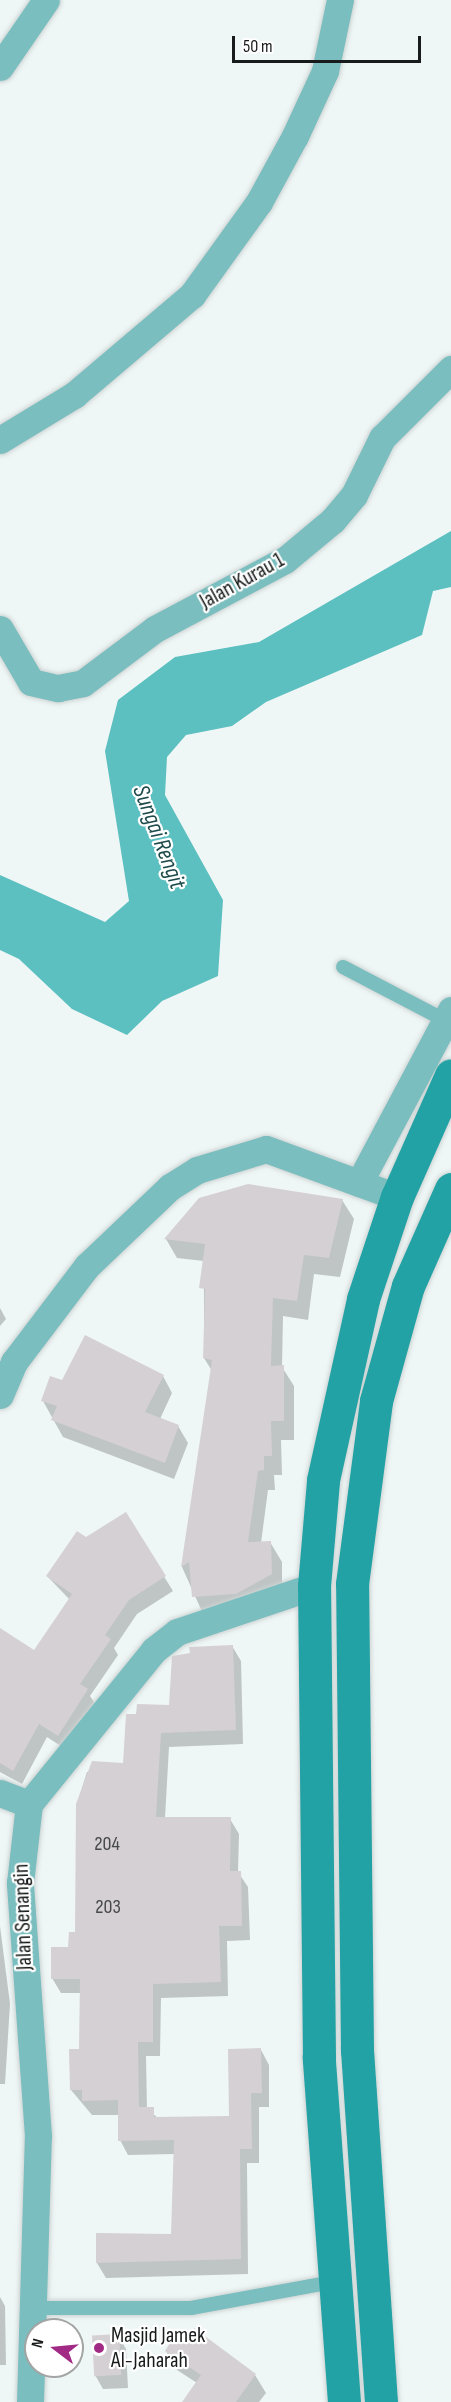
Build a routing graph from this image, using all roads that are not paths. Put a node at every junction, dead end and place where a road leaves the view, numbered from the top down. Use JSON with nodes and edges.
{"nodes":[{"id":1,"x":46,"y":0,"type":"edge"},
{"id":2,"x":340,"y":0,"type":"edge"},
{"id":3,"x":0,"y":67,"type":"edge"},
{"id":4,"x":451,"y":369,"type":"edge"},
{"id":5,"x":0,"y":440,"type":"edge"},
{"id":6,"x":0,"y":629,"type":"edge"},
{"id":7,"x":343,"y":967,"type":"dead end"},
{"id":8,"x":449,"y":1018,"type":"edge"},
{"id":9,"x":451,"y":1075,"type":"edge"},
{"id":10,"x":359,"y":1183,"type":"junction"},
{"id":11,"x":451,"y":1190,"type":"edge"},
{"id":12,"x":397,"y":1197,"type":"junction"},
{"id":13,"x":0,"y":1395,"type":"edge"},
{"id":14,"x":314,"y":1586,"type":"junction"},
{"id":15,"x":0,"y":1793,"type":"edge"},
{"id":16,"x":28,"y":1804,"type":"junction"},
{"id":17,"x":332,"y":2282,"type":"junction"},
{"id":18,"x":30,"y":2308,"type":"junction"},
{"id":19,"x":30,"y":2402,"type":"edge"},
{"id":20,"x":344,"y":2402,"type":"edge"},
{"id":21,"x":381,"y":2402,"type":"edge"}],
"edges":[{"from":1,"to":3,"type":"street"},
{"from":2,"to":5,"type":"street"},
{"from":4,"to":6,"type":"street","name":"Jalan Kurau 1"},
{"from":7,"to":8,"type":"lane"},
{"from":8,"to":10,"type":"street"},
{"from":9,"to":12,"type":"main road"},
{"from":10,"to":12,"type":"street"},
{"from":10,"to":13,"type":"street"},
{"from":11,"to":21,"type":"main road"},
{"from":12,"to":14,"type":"main road"},
{"from":14,"to":16,"type":"street"},
{"from":14,"to":17,"type":"main road"},
{"from":15,"to":16,"type":"street"},
{"from":16,"to":18,"type":"street","name":"Jalan Senangin"},
{"from":17,"to":18,"type":"lane"},
{"from":17,"to":20,"type":"main road"},
{"from":18,"to":19,"type":"street","name":"Jalan Senangin"}]}
